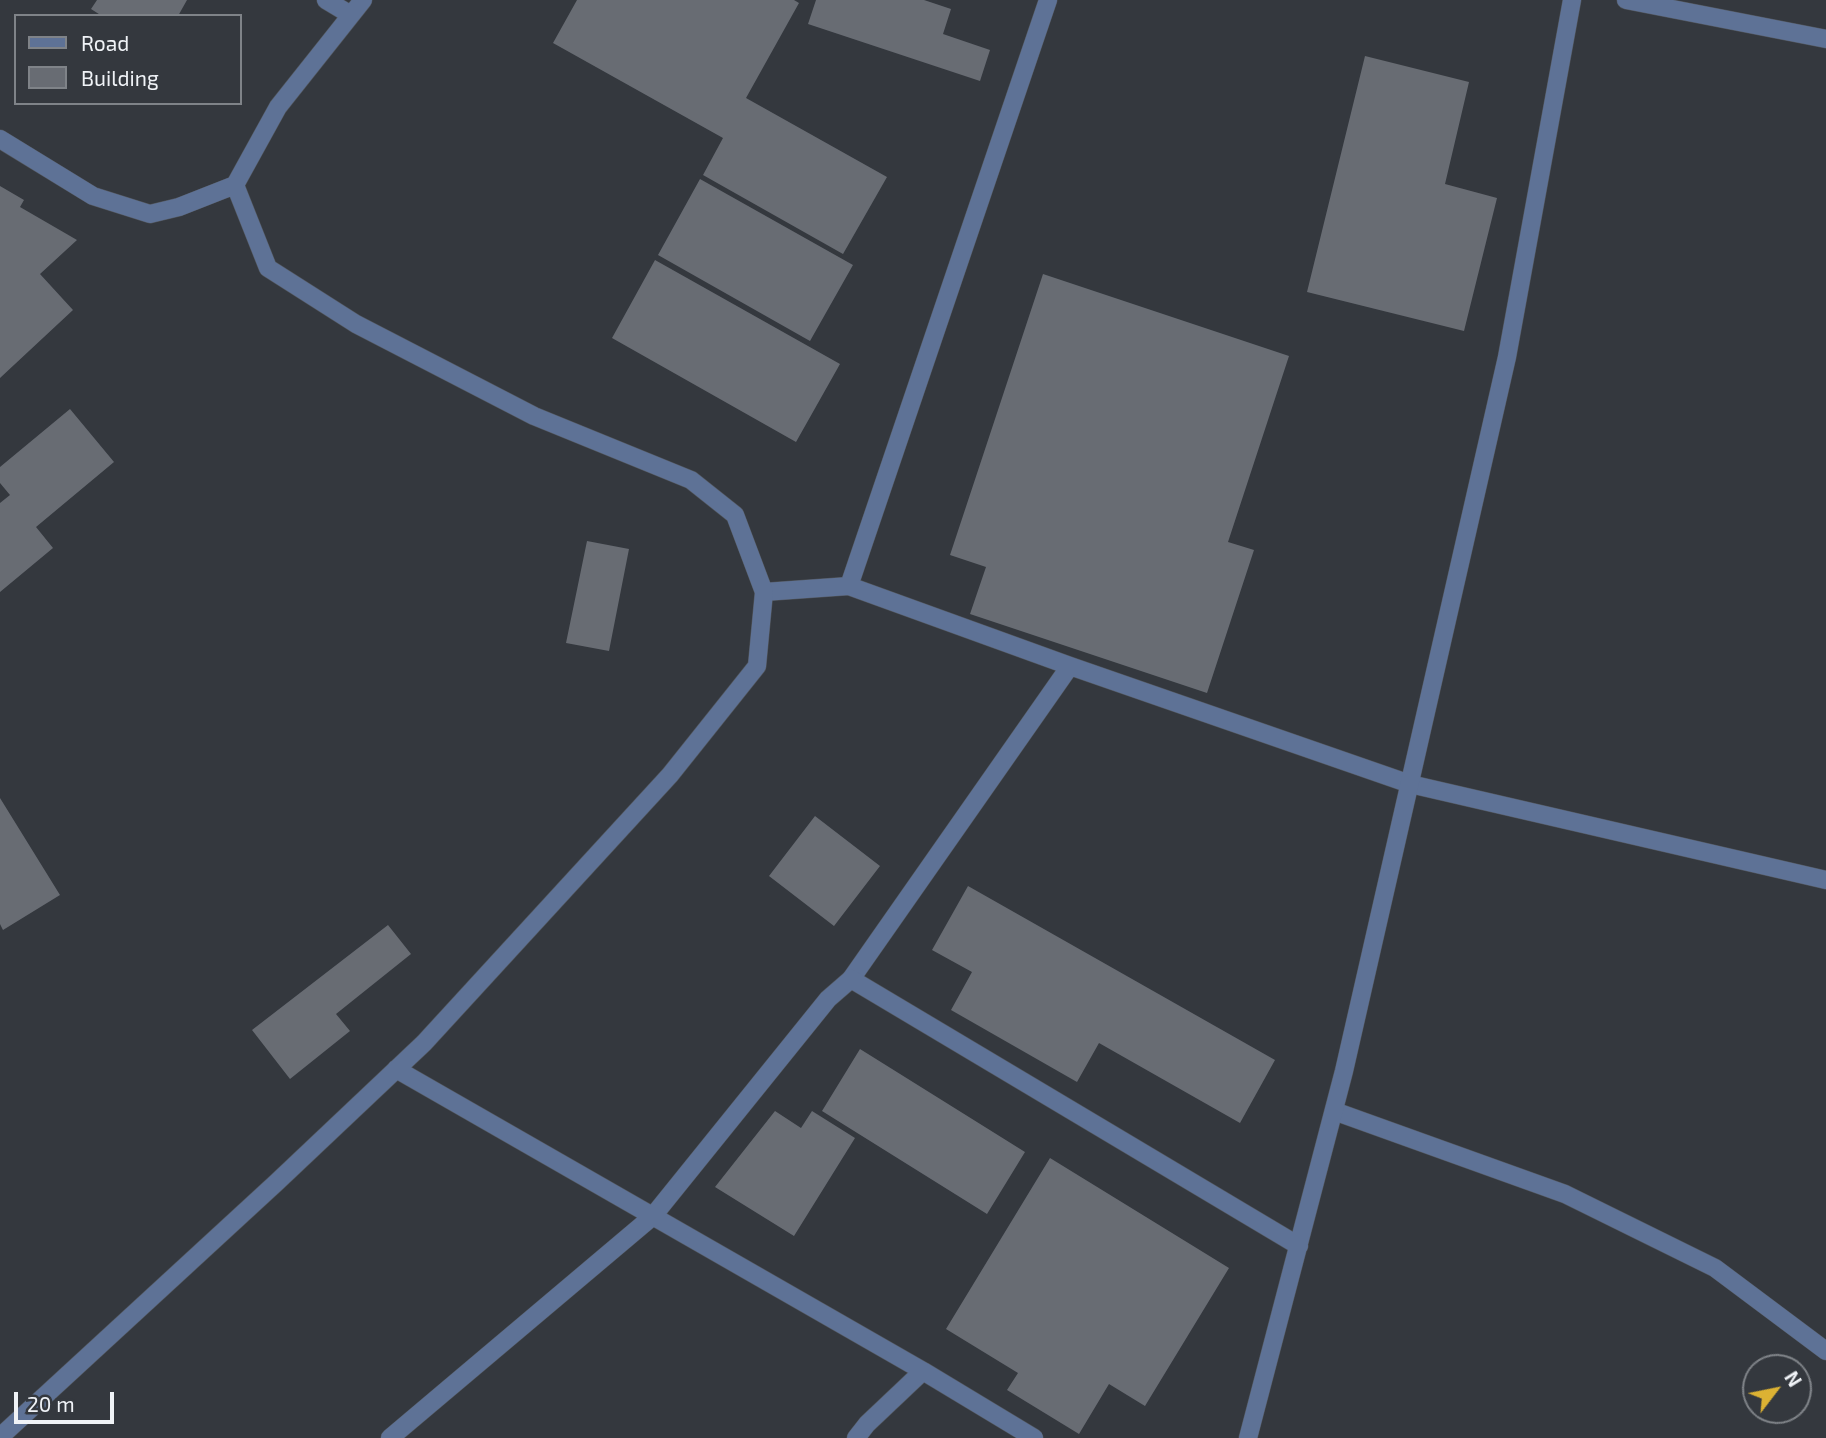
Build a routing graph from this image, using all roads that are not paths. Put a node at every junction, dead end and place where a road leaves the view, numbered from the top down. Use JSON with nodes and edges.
{"nodes":[{"id":1,"x":326,"y":0,"type":"edge"},
{"id":2,"x":363,"y":0,"type":"edge"},
{"id":3,"x":1048,"y":0,"type":"edge"},
{"id":4,"x":1572,"y":0,"type":"edge"},
{"id":5,"x":1626,"y":0,"type":"edge"},
{"id":6,"x":351,"y":15,"type":"junction"},
{"id":7,"x":1826,"y":39,"type":"edge"},
{"id":8,"x":0,"y":139,"type":"edge"},
{"id":9,"x":235,"y":185,"type":"junction"},
{"id":10,"x":849,"y":586,"type":"junction"},
{"id":11,"x":764,"y":592,"type":"junction"},
{"id":12,"x":1070,"y":666,"type":"junction"},
{"id":13,"x":1410,"y":784,"type":"junction"},
{"id":14,"x":1826,"y":880,"type":"edge"},
{"id":15,"x":852,"y":979,"type":"junction"},
{"id":16,"x":396,"y":1069,"type":"junction"},
{"id":17,"x":1334,"y":1111,"type":"junction"},
{"id":18,"x":653,"y":1216,"type":"junction"},
{"id":19,"x":1298,"y":1245,"type":"junction"},
{"id":20,"x":1826,"y":1351,"type":"edge"},
{"id":21,"x":923,"y":1371,"type":"junction"},
{"id":22,"x":0,"y":1437,"type":"edge"},
{"id":23,"x":390,"y":1438,"type":"edge"},
{"id":24,"x":856,"y":1438,"type":"edge"},
{"id":25,"x":1034,"y":1438,"type":"edge"},
{"id":26,"x":1248,"y":1438,"type":"edge"}],
"edges":[{"from":1,"to":6,"type":"street"},
{"from":2,"to":6,"type":"street"},
{"from":3,"to":10,"type":"street"},
{"from":4,"to":13,"type":"street"},
{"from":5,"to":7,"type":"street"},
{"from":6,"to":9,"type":"street"},
{"from":8,"to":9,"type":"street"},
{"from":9,"to":11,"type":"street"},
{"from":10,"to":11,"type":"street"},
{"from":10,"to":12,"type":"street"},
{"from":11,"to":16,"type":"street"},
{"from":12,"to":13,"type":"street"},
{"from":12,"to":15,"type":"street"},
{"from":13,"to":14,"type":"street"},
{"from":13,"to":17,"type":"street"},
{"from":15,"to":18,"type":"street"},
{"from":15,"to":19,"type":"street"},
{"from":16,"to":18,"type":"street"},
{"from":16,"to":22,"type":"street"},
{"from":17,"to":19,"type":"street"},
{"from":17,"to":20,"type":"street"},
{"from":18,"to":21,"type":"street"},
{"from":18,"to":23,"type":"street"},
{"from":19,"to":26,"type":"street"},
{"from":21,"to":24,"type":"street"},
{"from":21,"to":25,"type":"street"}]}
